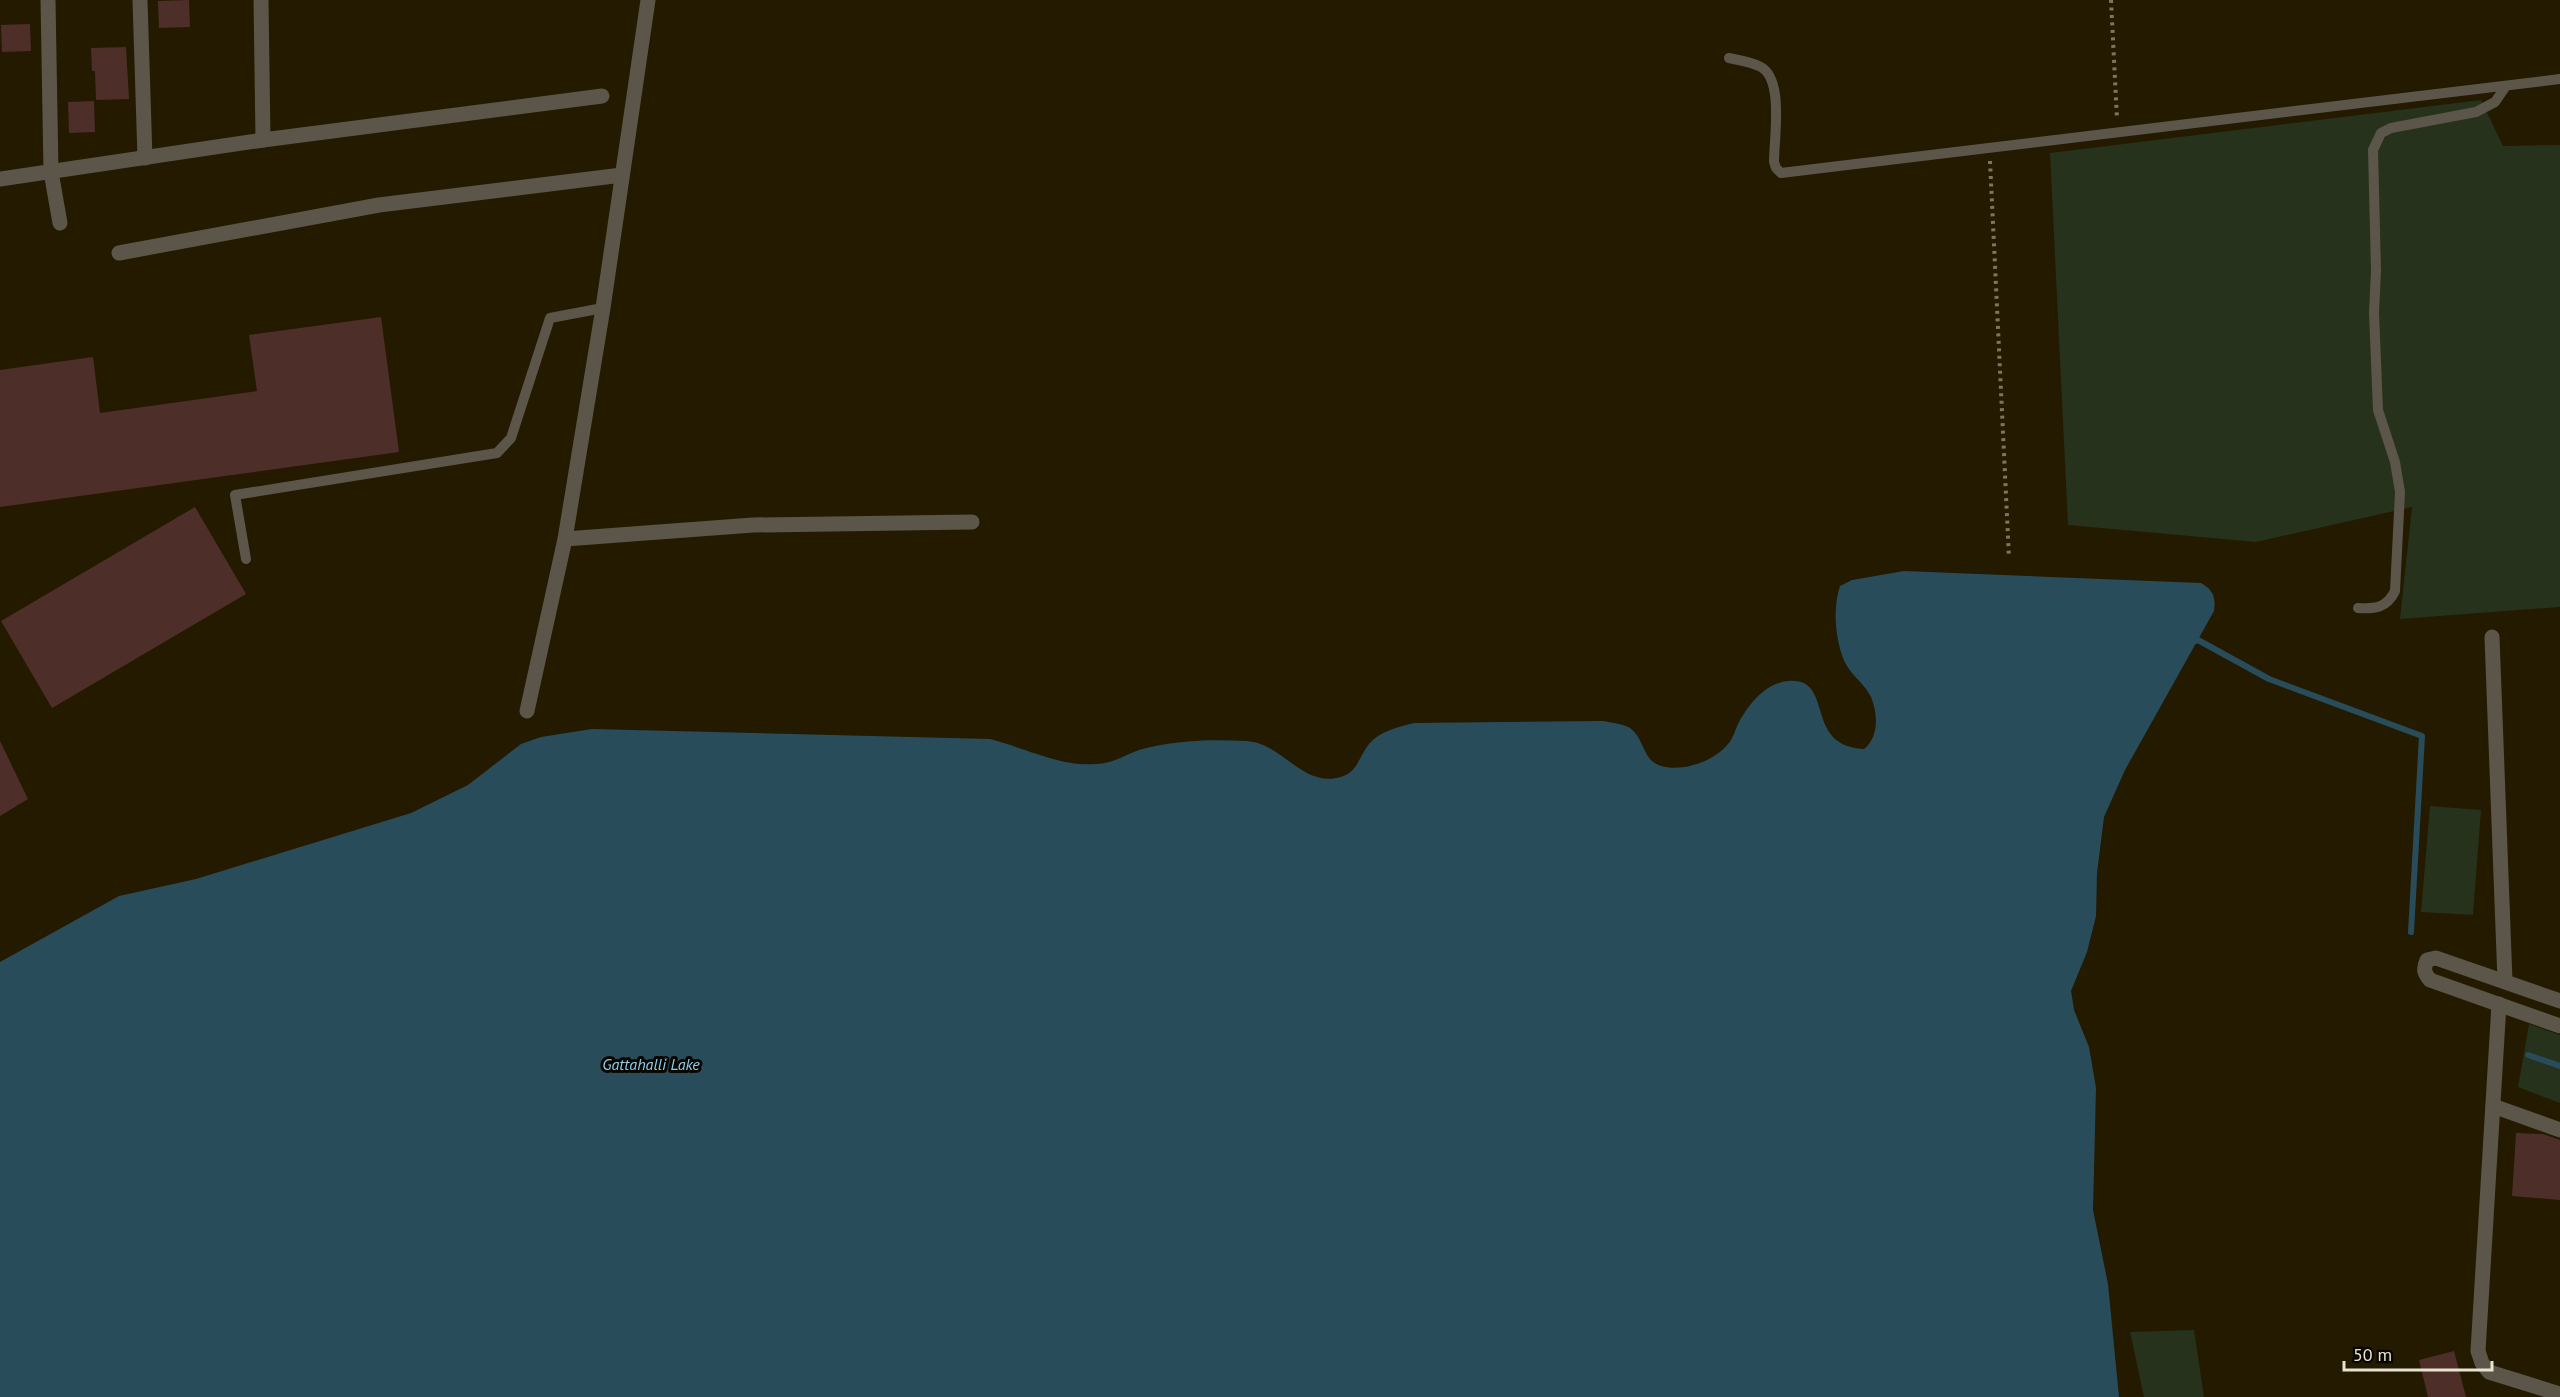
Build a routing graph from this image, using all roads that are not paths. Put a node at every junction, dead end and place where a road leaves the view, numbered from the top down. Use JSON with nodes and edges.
{"nodes":[{"id":1,"x":48,"y":0,"type":"edge"},
{"id":2,"x":140,"y":0,"type":"edge"},
{"id":3,"x":261,"y":0,"type":"edge"},
{"id":4,"x":648,"y":0,"type":"edge"},
{"id":5,"x":1729,"y":58,"type":"dead end"},
{"id":6,"x":2560,"y":79,"type":"edge"},
{"id":7,"x":2506,"y":86,"type":"junction"},
{"id":8,"x":602,"y":96,"type":"dead end"},
{"id":9,"x":263,"y":140,"type":"junction"},
{"id":10,"x":145,"y":158,"type":"junction"},
{"id":11,"x":51,"y":172,"type":"junction"},
{"id":12,"x":622,"y":175,"type":"junction"},
{"id":13,"x":0,"y":179,"type":"edge"},
{"id":14,"x":60,"y":223,"type":"dead end"},
{"id":15,"x":119,"y":253,"type":"dead end"},
{"id":16,"x":603,"y":308,"type":"junction"},
{"id":17,"x":972,"y":522,"type":"dead end"},
{"id":18,"x":565,"y":539,"type":"junction"},
{"id":19,"x":246,"y":559,"type":"dead end"},
{"id":20,"x":2358,"y":608,"type":"dead end"},
{"id":21,"x":2492,"y":637,"type":"dead end"},
{"id":22,"x":527,"y":711,"type":"dead end"},
{"id":23,"x":2505,"y":981,"type":"junction"},
{"id":24,"x":2560,"y":1001,"type":"edge"},
{"id":25,"x":2499,"y":1004,"type":"junction"},
{"id":26,"x":2560,"y":1026,"type":"edge"},
{"id":27,"x":2493,"y":1106,"type":"junction"},
{"id":28,"x":2560,"y":1130,"type":"edge"},
{"id":29,"x":2560,"y":1394,"type":"edge"}],
"edges":[{"from":1,"to":11,"type":"street"},
{"from":2,"to":10,"type":"street"},
{"from":3,"to":9,"type":"street"},
{"from":4,"to":12,"type":"street"},
{"from":5,"to":7,"type":"lane"},
{"from":6,"to":7,"type":"lane"},
{"from":7,"to":20,"type":"lane"},
{"from":8,"to":9,"type":"street"},
{"from":9,"to":10,"type":"street"},
{"from":10,"to":11,"type":"street"},
{"from":11,"to":13,"type":"street"},
{"from":11,"to":14,"type":"street"},
{"from":12,"to":15,"type":"street"},
{"from":12,"to":16,"type":"street"},
{"from":16,"to":18,"type":"street"},
{"from":16,"to":19,"type":"lane"},
{"from":17,"to":18,"type":"street"},
{"from":18,"to":22,"type":"street"},
{"from":21,"to":23,"type":"street"},
{"from":23,"to":24,"type":"street"},
{"from":23,"to":25,"type":"street"},
{"from":25,"to":26,"type":"street"},
{"from":25,"to":27,"type":"street"},
{"from":27,"to":28,"type":"street"},
{"from":27,"to":29,"type":"street"}]}
